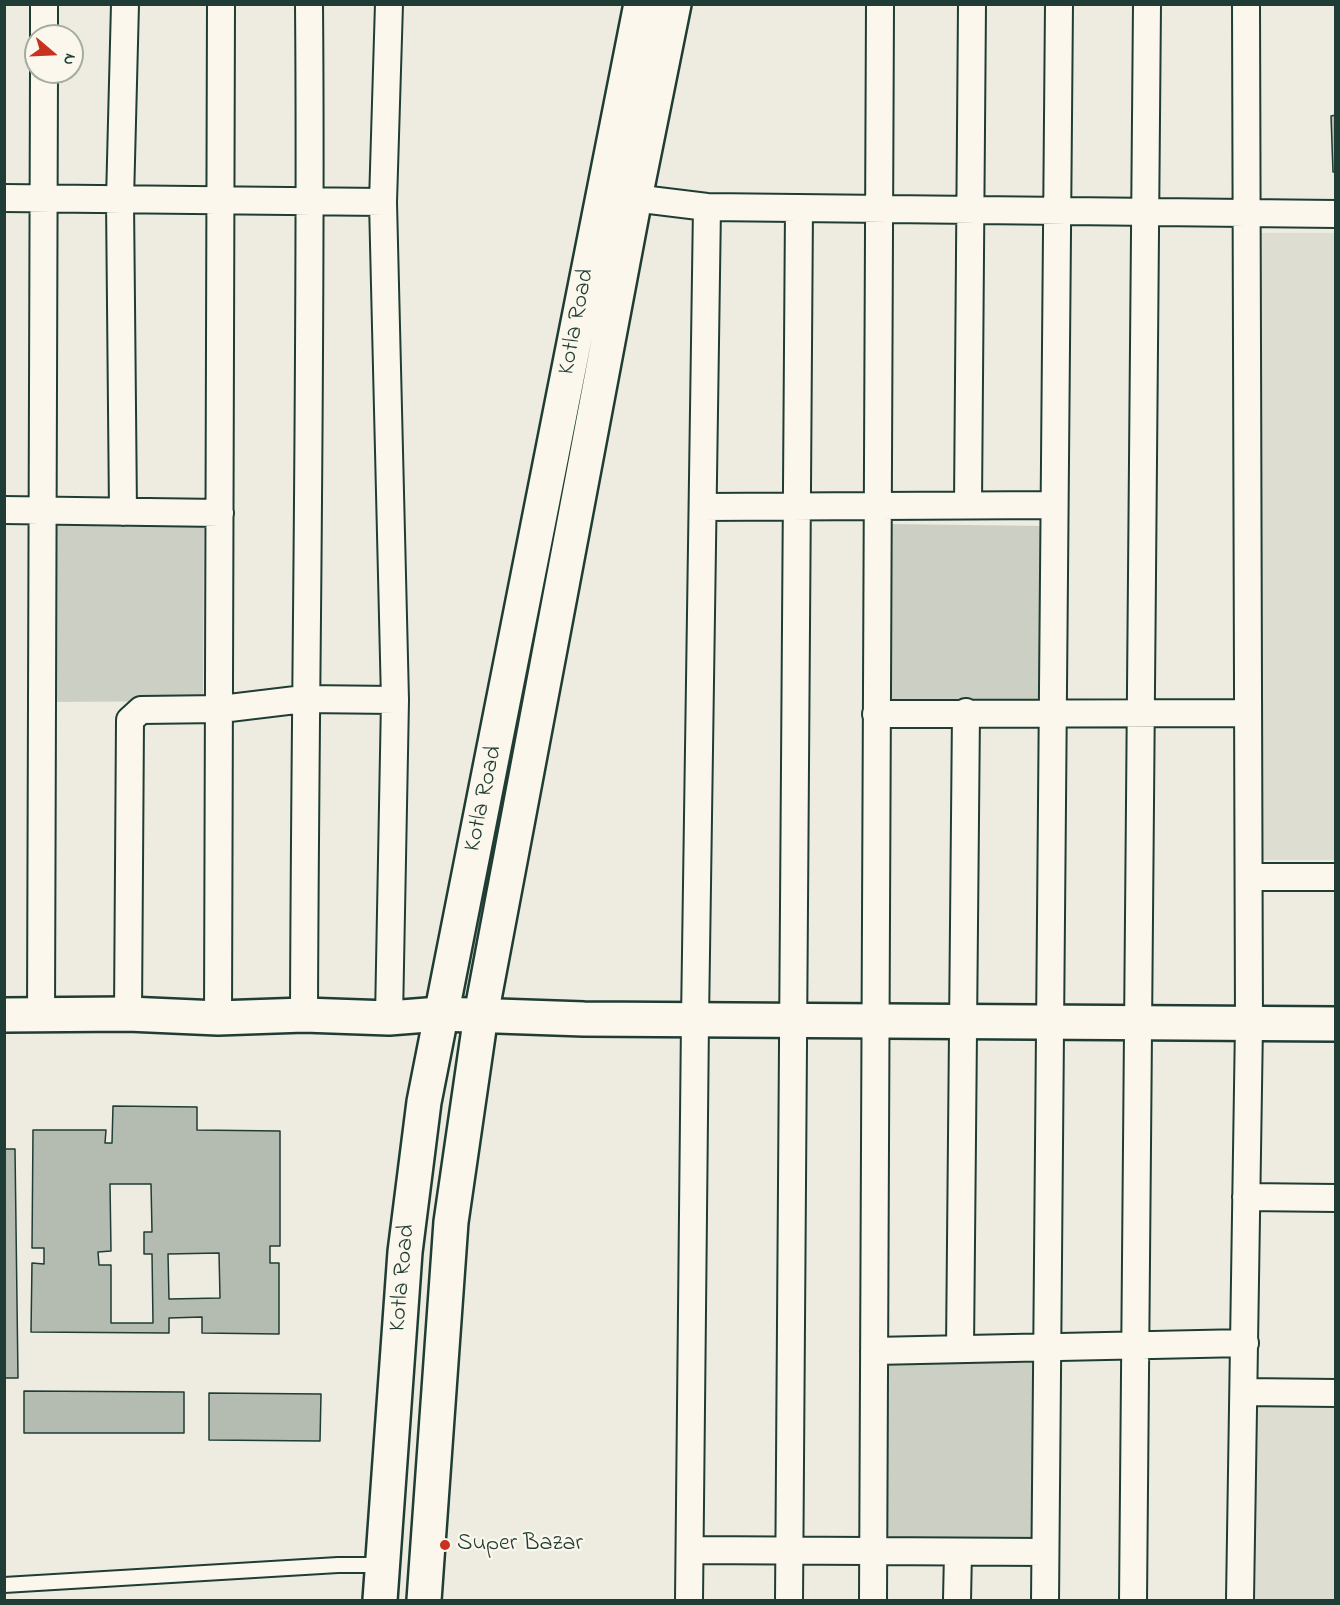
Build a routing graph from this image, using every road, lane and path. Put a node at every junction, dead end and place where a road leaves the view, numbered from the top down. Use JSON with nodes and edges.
{"nodes":[{"id":1,"x":44,"y":4,"type":"edge"},
{"id":2,"x":125,"y":4,"type":"edge"},
{"id":3,"x":222,"y":4,"type":"edge"},
{"id":4,"x":309,"y":4,"type":"edge"},
{"id":5,"x":389,"y":4,"type":"edge"},
{"id":6,"x":641,"y":4,"type":"edge"},
{"id":7,"x":674,"y":4,"type":"edge"},
{"id":8,"x":880,"y":4,"type":"edge"},
{"id":9,"x":972,"y":4,"type":"edge"},
{"id":10,"x":1059,"y":4,"type":"edge"},
{"id":11,"x":1147,"y":4,"type":"edge"},
{"id":12,"x":1246,"y":4,"type":"edge"},
{"id":13,"x":44,"y":24,"type":"edge"},
{"id":14,"x":44,"y":84,"type":"edge"},
{"id":15,"x":603,"y":194,"type":"junction"},
{"id":16,"x":4,"y":198,"type":"edge"},
{"id":17,"x":635,"y":198,"type":"junction"},
{"id":18,"x":45,"y":199,"type":"junction"},
{"id":19,"x":120,"y":200,"type":"junction"},
{"id":20,"x":221,"y":200,"type":"junction"},
{"id":21,"x":311,"y":201,"type":"junction"},
{"id":22,"x":383,"y":202,"type":"junction"},
{"id":23,"x":707,"y":207,"type":"junction"},
{"id":24,"x":800,"y":208,"type":"junction"},
{"id":25,"x":879,"y":209,"type":"junction"},
{"id":26,"x":970,"y":210,"type":"junction"},
{"id":27,"x":1057,"y":211,"type":"junction"},
{"id":28,"x":1146,"y":212,"type":"junction"},
{"id":29,"x":1247,"y":213,"type":"junction"},
{"id":30,"x":1335,"y":214,"type":"edge"},
{"id":31,"x":968,"y":504,"type":"junction"},
{"id":32,"x":1054,"y":504,"type":"junction"},
{"id":33,"x":878,"y":505,"type":"junction"},
{"id":34,"x":797,"y":506,"type":"junction"},
{"id":35,"x":703,"y":507,"type":"junction"},
{"id":36,"x":4,"y":510,"type":"edge"},
{"id":37,"x":42,"y":511,"type":"junction"},
{"id":38,"x":123,"y":512,"type":"junction"},
{"id":39,"x":220,"y":513,"type":"junction"},
{"id":40,"x":304,"y":699,"type":"junction"},
{"id":41,"x":395,"y":700,"type":"junction"},
{"id":42,"x":221,"y":709,"type":"junction"},
{"id":43,"x":966,"y":712,"type":"junction"},
{"id":44,"x":1053,"y":712,"type":"junction"},
{"id":45,"x":1141,"y":712,"type":"junction"},
{"id":46,"x":1248,"y":713,"type":"junction"},
{"id":47,"x":876,"y":714,"type":"junction"},
{"id":48,"x":1249,"y":877,"type":"junction"},
{"id":49,"x":1335,"y":877,"type":"edge"},
{"id":50,"x":128,"y":1014,"type":"junction"},
{"id":51,"x":440,"y":1014,"type":"junction"},
{"id":52,"x":4,"y":1015,"type":"edge"},
{"id":53,"x":41,"y":1015,"type":"junction"},
{"id":54,"x":304,"y":1015,"type":"junction"},
{"id":55,"x":482,"y":1016,"type":"junction"},
{"id":56,"x":218,"y":1018,"type":"junction"},
{"id":57,"x":389,"y":1018,"type":"junction"},
{"id":58,"x":695,"y":1020,"type":"junction"},
{"id":59,"x":793,"y":1020,"type":"junction"},
{"id":60,"x":875,"y":1022,"type":"junction"},
{"id":61,"x":963,"y":1022,"type":"junction"},
{"id":62,"x":1050,"y":1022,"type":"junction"},
{"id":63,"x":1138,"y":1023,"type":"junction"},
{"id":64,"x":1249,"y":1024,"type":"junction"},
{"id":65,"x":1335,"y":1024,"type":"edge"},
{"id":66,"x":1246,"y":1197,"type":"junction"},
{"id":67,"x":1335,"y":1198,"type":"edge"},
{"id":68,"x":1245,"y":1343,"type":"junction"},
{"id":69,"x":1135,"y":1345,"type":"junction"},
{"id":70,"x":1047,"y":1347,"type":"junction"},
{"id":71,"x":960,"y":1349,"type":"junction"},
{"id":72,"x":874,"y":1351,"type":"junction"},
{"id":73,"x":1244,"y":1392,"type":"junction"},
{"id":74,"x":1335,"y":1393,"type":"edge"},
{"id":75,"x":690,"y":1550,"type":"junction"},
{"id":76,"x":789,"y":1551,"type":"junction"},
{"id":77,"x":873,"y":1551,"type":"junction"},
{"id":78,"x":958,"y":1552,"type":"junction"},
{"id":79,"x":1045,"y":1552,"type":"junction"},
{"id":80,"x":381,"y":1565,"type":"junction"},
{"id":81,"x":4,"y":1585,"type":"edge"},
{"id":82,"x":380,"y":1600,"type":"edge"},
{"id":83,"x":424,"y":1600,"type":"edge"},
{"id":84,"x":689,"y":1600,"type":"edge"},
{"id":85,"x":789,"y":1600,"type":"edge"},
{"id":86,"x":873,"y":1600,"type":"edge"},
{"id":87,"x":957,"y":1600,"type":"edge"},
{"id":88,"x":1045,"y":1600,"type":"edge"},
{"id":89,"x":1133,"y":1600,"type":"edge"},
{"id":90,"x":1240,"y":1600,"type":"edge"}],
"edges":[{"from":1,"to":13,"type":"street"},
{"from":2,"to":19,"type":"street"},
{"from":3,"to":20,"type":"street"},
{"from":4,"to":21,"type":"street"},
{"from":5,"to":22,"type":"street"},
{"from":6,"to":15,"type":"main road","name":"Kotla Road"},
{"from":7,"to":17,"type":"main road","name":"Kotla Road"},
{"from":8,"to":25,"type":"street"},
{"from":9,"to":26,"type":"street"},
{"from":10,"to":27,"type":"street"},
{"from":11,"to":28,"type":"street"},
{"from":12,"to":29,"type":"street"},
{"from":14,"to":18,"type":"street"},
{"from":15,"to":17,"type":"street"},
{"from":15,"to":51,"type":"main road","name":"Kotla Road"},
{"from":16,"to":18,"type":"street"},
{"from":17,"to":23,"type":"street"},
{"from":17,"to":55,"type":"main road","name":"Kotla Road"},
{"from":18,"to":19,"type":"street"},
{"from":18,"to":37,"type":"street"},
{"from":19,"to":20,"type":"street"},
{"from":19,"to":38,"type":"street"},
{"from":20,"to":21,"type":"street"},
{"from":20,"to":39,"type":"street"},
{"from":21,"to":22,"type":"street"},
{"from":21,"to":40,"type":"street"},
{"from":22,"to":41,"type":"street"},
{"from":23,"to":24,"type":"street"},
{"from":23,"to":35,"type":"street"},
{"from":24,"to":25,"type":"street"},
{"from":24,"to":34,"type":"street"},
{"from":25,"to":26,"type":"street"},
{"from":25,"to":33,"type":"street"},
{"from":26,"to":27,"type":"street"},
{"from":26,"to":31,"type":"street"},
{"from":27,"to":28,"type":"street"},
{"from":27,"to":32,"type":"street"},
{"from":28,"to":29,"type":"street"},
{"from":28,"to":45,"type":"street"},
{"from":29,"to":30,"type":"street"},
{"from":29,"to":46,"type":"street"},
{"from":31,"to":32,"type":"street"},
{"from":31,"to":33,"type":"street"},
{"from":32,"to":44,"type":"street"},
{"from":33,"to":34,"type":"street"},
{"from":33,"to":47,"type":"street"},
{"from":34,"to":35,"type":"street"},
{"from":34,"to":59,"type":"street"},
{"from":35,"to":58,"type":"street"},
{"from":36,"to":37,"type":"street"},
{"from":37,"to":38,"type":"street"},
{"from":37,"to":53,"type":"street"},
{"from":38,"to":39,"type":"street"},
{"from":39,"to":42,"type":"street"},
{"from":40,"to":41,"type":"street"},
{"from":40,"to":42,"type":"street"},
{"from":40,"to":54,"type":"street"},
{"from":41,"to":57,"type":"street"},
{"from":42,"to":50,"type":"street"},
{"from":42,"to":56,"type":"street"},
{"from":43,"to":44,"type":"street"},
{"from":43,"to":47,"type":"street"},
{"from":43,"to":61,"type":"street"},
{"from":44,"to":45,"type":"street"},
{"from":44,"to":62,"type":"street"},
{"from":45,"to":46,"type":"street"},
{"from":45,"to":63,"type":"street"},
{"from":46,"to":48,"type":"street"},
{"from":47,"to":60,"type":"street"},
{"from":48,"to":49,"type":"street"},
{"from":48,"to":64,"type":"street"},
{"from":50,"to":53,"type":"main road"},
{"from":50,"to":56,"type":"main road"},
{"from":51,"to":55,"type":"main road"},
{"from":51,"to":57,"type":"main road"},
{"from":51,"to":80,"type":"main road","name":"Kotla Road"},
{"from":52,"to":53,"type":"main road"},
{"from":54,"to":56,"type":"main road"},
{"from":54,"to":57,"type":"main road"},
{"from":55,"to":58,"type":"main road"},
{"from":55,"to":83,"type":"main road","name":"Kotla Road"},
{"from":58,"to":59,"type":"main road"},
{"from":58,"to":75,"type":"street"},
{"from":59,"to":60,"type":"main road"},
{"from":59,"to":76,"type":"street"},
{"from":60,"to":61,"type":"main road"},
{"from":60,"to":72,"type":"street"},
{"from":61,"to":62,"type":"main road"},
{"from":61,"to":71,"type":"street"},
{"from":62,"to":63,"type":"main road"},
{"from":62,"to":70,"type":"street"},
{"from":63,"to":64,"type":"main road"},
{"from":63,"to":69,"type":"street"},
{"from":64,"to":65,"type":"main road"},
{"from":64,"to":66,"type":"street"},
{"from":66,"to":67,"type":"street"},
{"from":66,"to":68,"type":"street"},
{"from":68,"to":69,"type":"street"},
{"from":68,"to":73,"type":"street"},
{"from":69,"to":70,"type":"street"},
{"from":69,"to":89,"type":"street"},
{"from":70,"to":71,"type":"street"},
{"from":70,"to":79,"type":"street"},
{"from":71,"to":72,"type":"street"},
{"from":72,"to":77,"type":"street"},
{"from":73,"to":74,"type":"street"},
{"from":73,"to":90,"type":"street"},
{"from":75,"to":76,"type":"street"},
{"from":75,"to":84,"type":"street"},
{"from":76,"to":77,"type":"street"},
{"from":76,"to":85,"type":"street"},
{"from":77,"to":78,"type":"street"},
{"from":77,"to":86,"type":"street"},
{"from":78,"to":79,"type":"street"},
{"from":78,"to":87,"type":"street"},
{"from":79,"to":88,"type":"street"},
{"from":80,"to":81,"type":"lane"},
{"from":80,"to":82,"type":"main road","name":"Kotla Road"}]}
